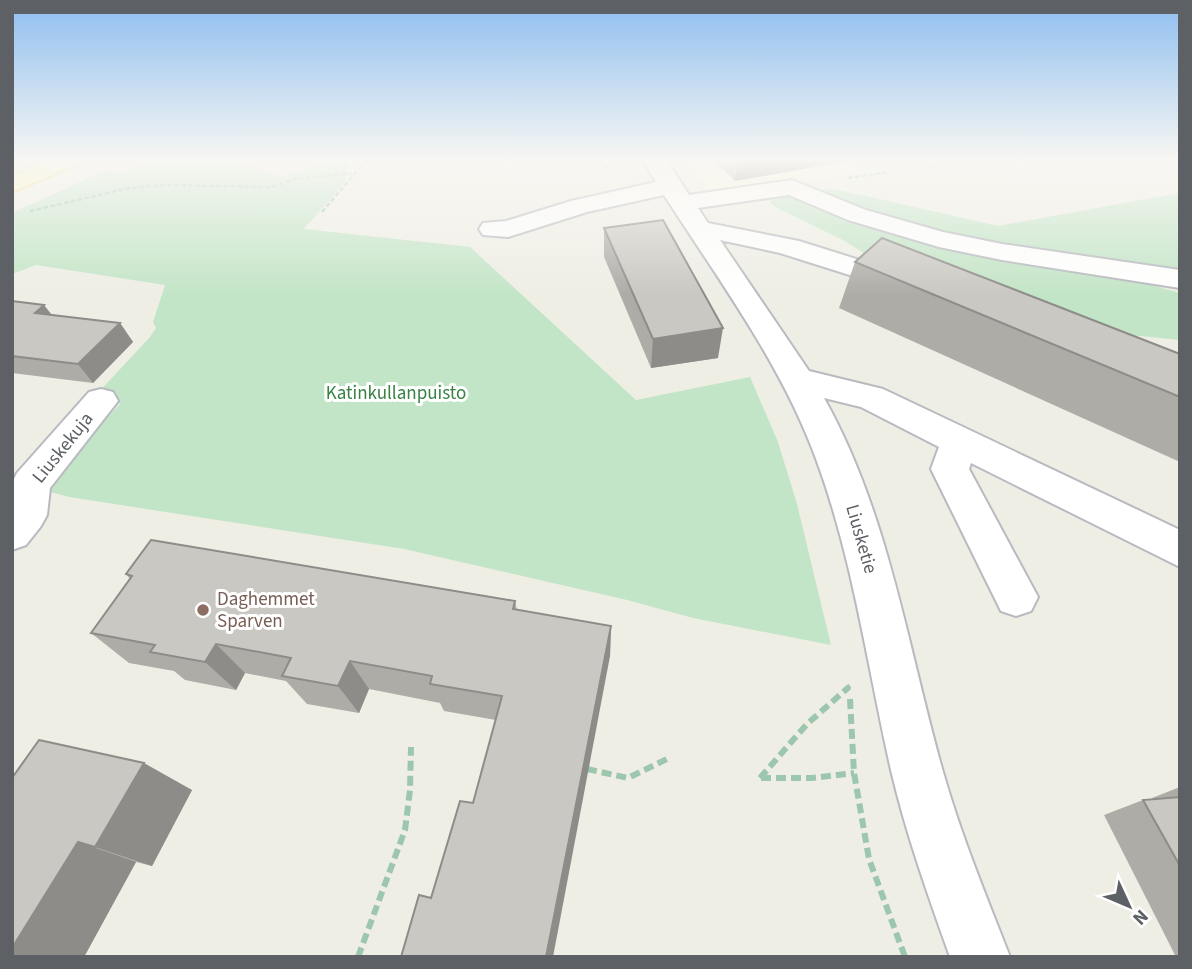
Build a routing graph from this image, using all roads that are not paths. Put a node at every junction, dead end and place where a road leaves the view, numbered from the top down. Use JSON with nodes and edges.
{"nodes":[{"id":1,"x":596,"y":204,"type":"edge"},
{"id":2,"x":683,"y":204,"type":"edge"},
{"id":3,"x":693,"y":204,"type":"edge"},
{"id":4,"x":832,"y":204,"type":"edge"},
{"id":5,"x":492,"y":229,"type":"dead end"},
{"id":6,"x":875,"y":274,"type":"edge"},
{"id":7,"x":1180,"y":279,"type":"edge"},
{"id":8,"x":796,"y":380,"type":"junction"},
{"id":9,"x":101,"y":401,"type":"dead end"},
{"id":10,"x":960,"y":439,"type":"junction"},
{"id":11,"x":20,"y":524,"type":"edge"},
{"id":12,"x":1180,"y":550,"type":"edge"},
{"id":13,"x":1016,"y":597,"type":"dead end"},
{"id":14,"x":980,"y":957,"type":"edge"}],
"edges":[{"from":1,"to":5,"type":"street"},
{"from":2,"to":8,"type":"street","name":"Liusketie"},
{"from":3,"to":6,"type":"street"},
{"from":4,"to":7,"type":"street"},
{"from":8,"to":10,"type":"street"},
{"from":8,"to":14,"type":"street","name":"Liusketie"},
{"from":9,"to":11,"type":"street","name":"Liuskekuja"},
{"from":10,"to":12,"type":"street"},
{"from":10,"to":13,"type":"street"}]}
